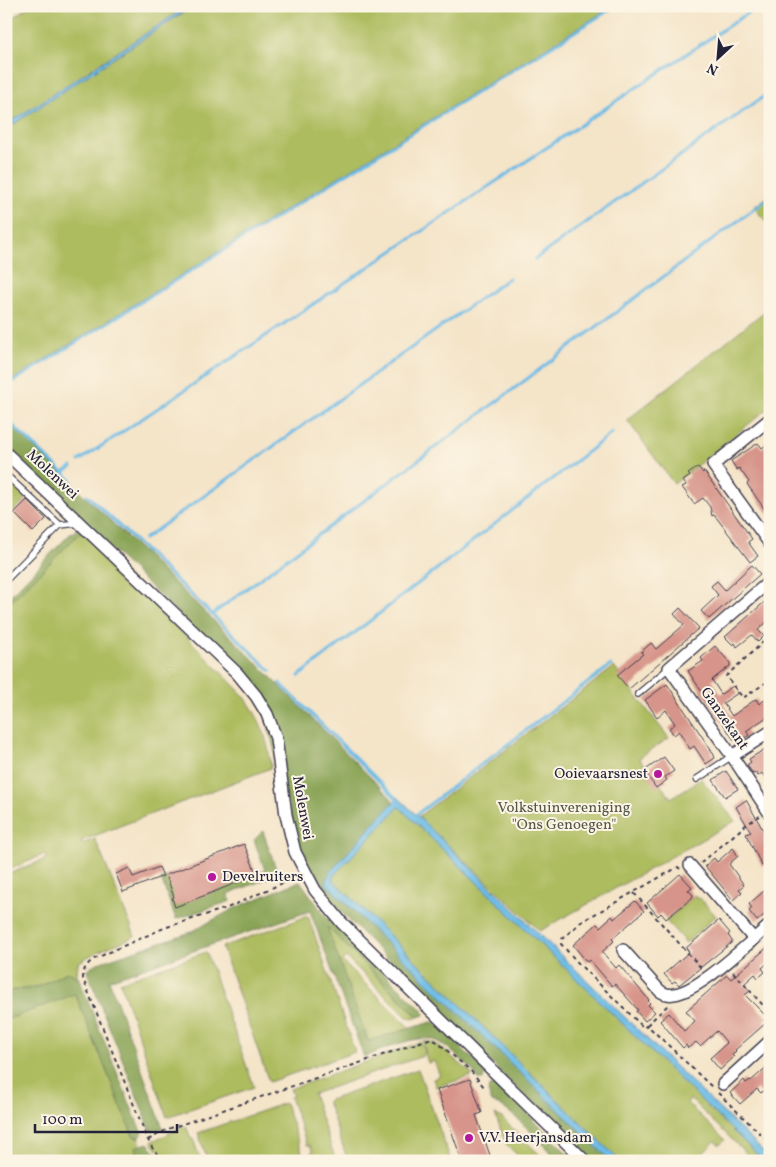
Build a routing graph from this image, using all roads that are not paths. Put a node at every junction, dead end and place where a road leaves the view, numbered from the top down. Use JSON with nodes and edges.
{"nodes":[{"id":1,"x":770,"y":419,"type":"edge"},
{"id":2,"x":6,"y":453,"type":"edge"},
{"id":3,"x":6,"y":475,"type":"edge"},
{"id":4,"x":80,"y":522,"type":"junction"},
{"id":5,"x":60,"y":525,"type":"junction"},
{"id":6,"x":770,"y":544,"type":"edge"},
{"id":7,"x":6,"y":580,"type":"edge"},
{"id":8,"x":770,"y":581,"type":"edge"},
{"id":9,"x":669,"y":668,"type":"junction"},
{"id":10,"x":638,"y":694,"type":"dead end"},
{"id":11,"x":770,"y":732,"type":"edge"},
{"id":12,"x":732,"y":756,"type":"junction"},
{"id":13,"x":697,"y":778,"type":"dead end"},
{"id":14,"x":769,"y":813,"type":"edge"},
{"id":15,"x":690,"y":866,"type":"road end"},
{"id":16,"x":770,"y":925,"type":"edge"},
{"id":17,"x":753,"y":938,"type":"junction"},
{"id":18,"x":623,"y":950,"type":"dead end"},
{"id":19,"x":770,"y":1042,"type":"edge"},
{"id":20,"x":723,"y":1084,"type":"dead end"},
{"id":21,"x":586,"y":1161,"type":"edge"}],
"edges":[{"from":1,"to":6,"type":"street"},
{"from":2,"to":4,"type":"street","name":"Molenwei"},
{"from":3,"to":5,"type":"lane"},
{"from":4,"to":5,"type":"lane"},
{"from":4,"to":21,"type":"street","name":"Molenwei"},
{"from":5,"to":7,"type":"lane"},
{"from":8,"to":9,"type":"street"},
{"from":9,"to":10,"type":"lane"},
{"from":9,"to":12,"type":"street","name":"Ganzekant"},
{"from":11,"to":12,"type":"street"},
{"from":12,"to":13,"type":"lane"},
{"from":12,"to":14,"type":"street","name":"Ganzekant"},
{"from":15,"to":17,"type":"street"},
{"from":16,"to":17,"type":"street"},
{"from":17,"to":18,"type":"street"},
{"from":19,"to":20,"type":"street"}]}
